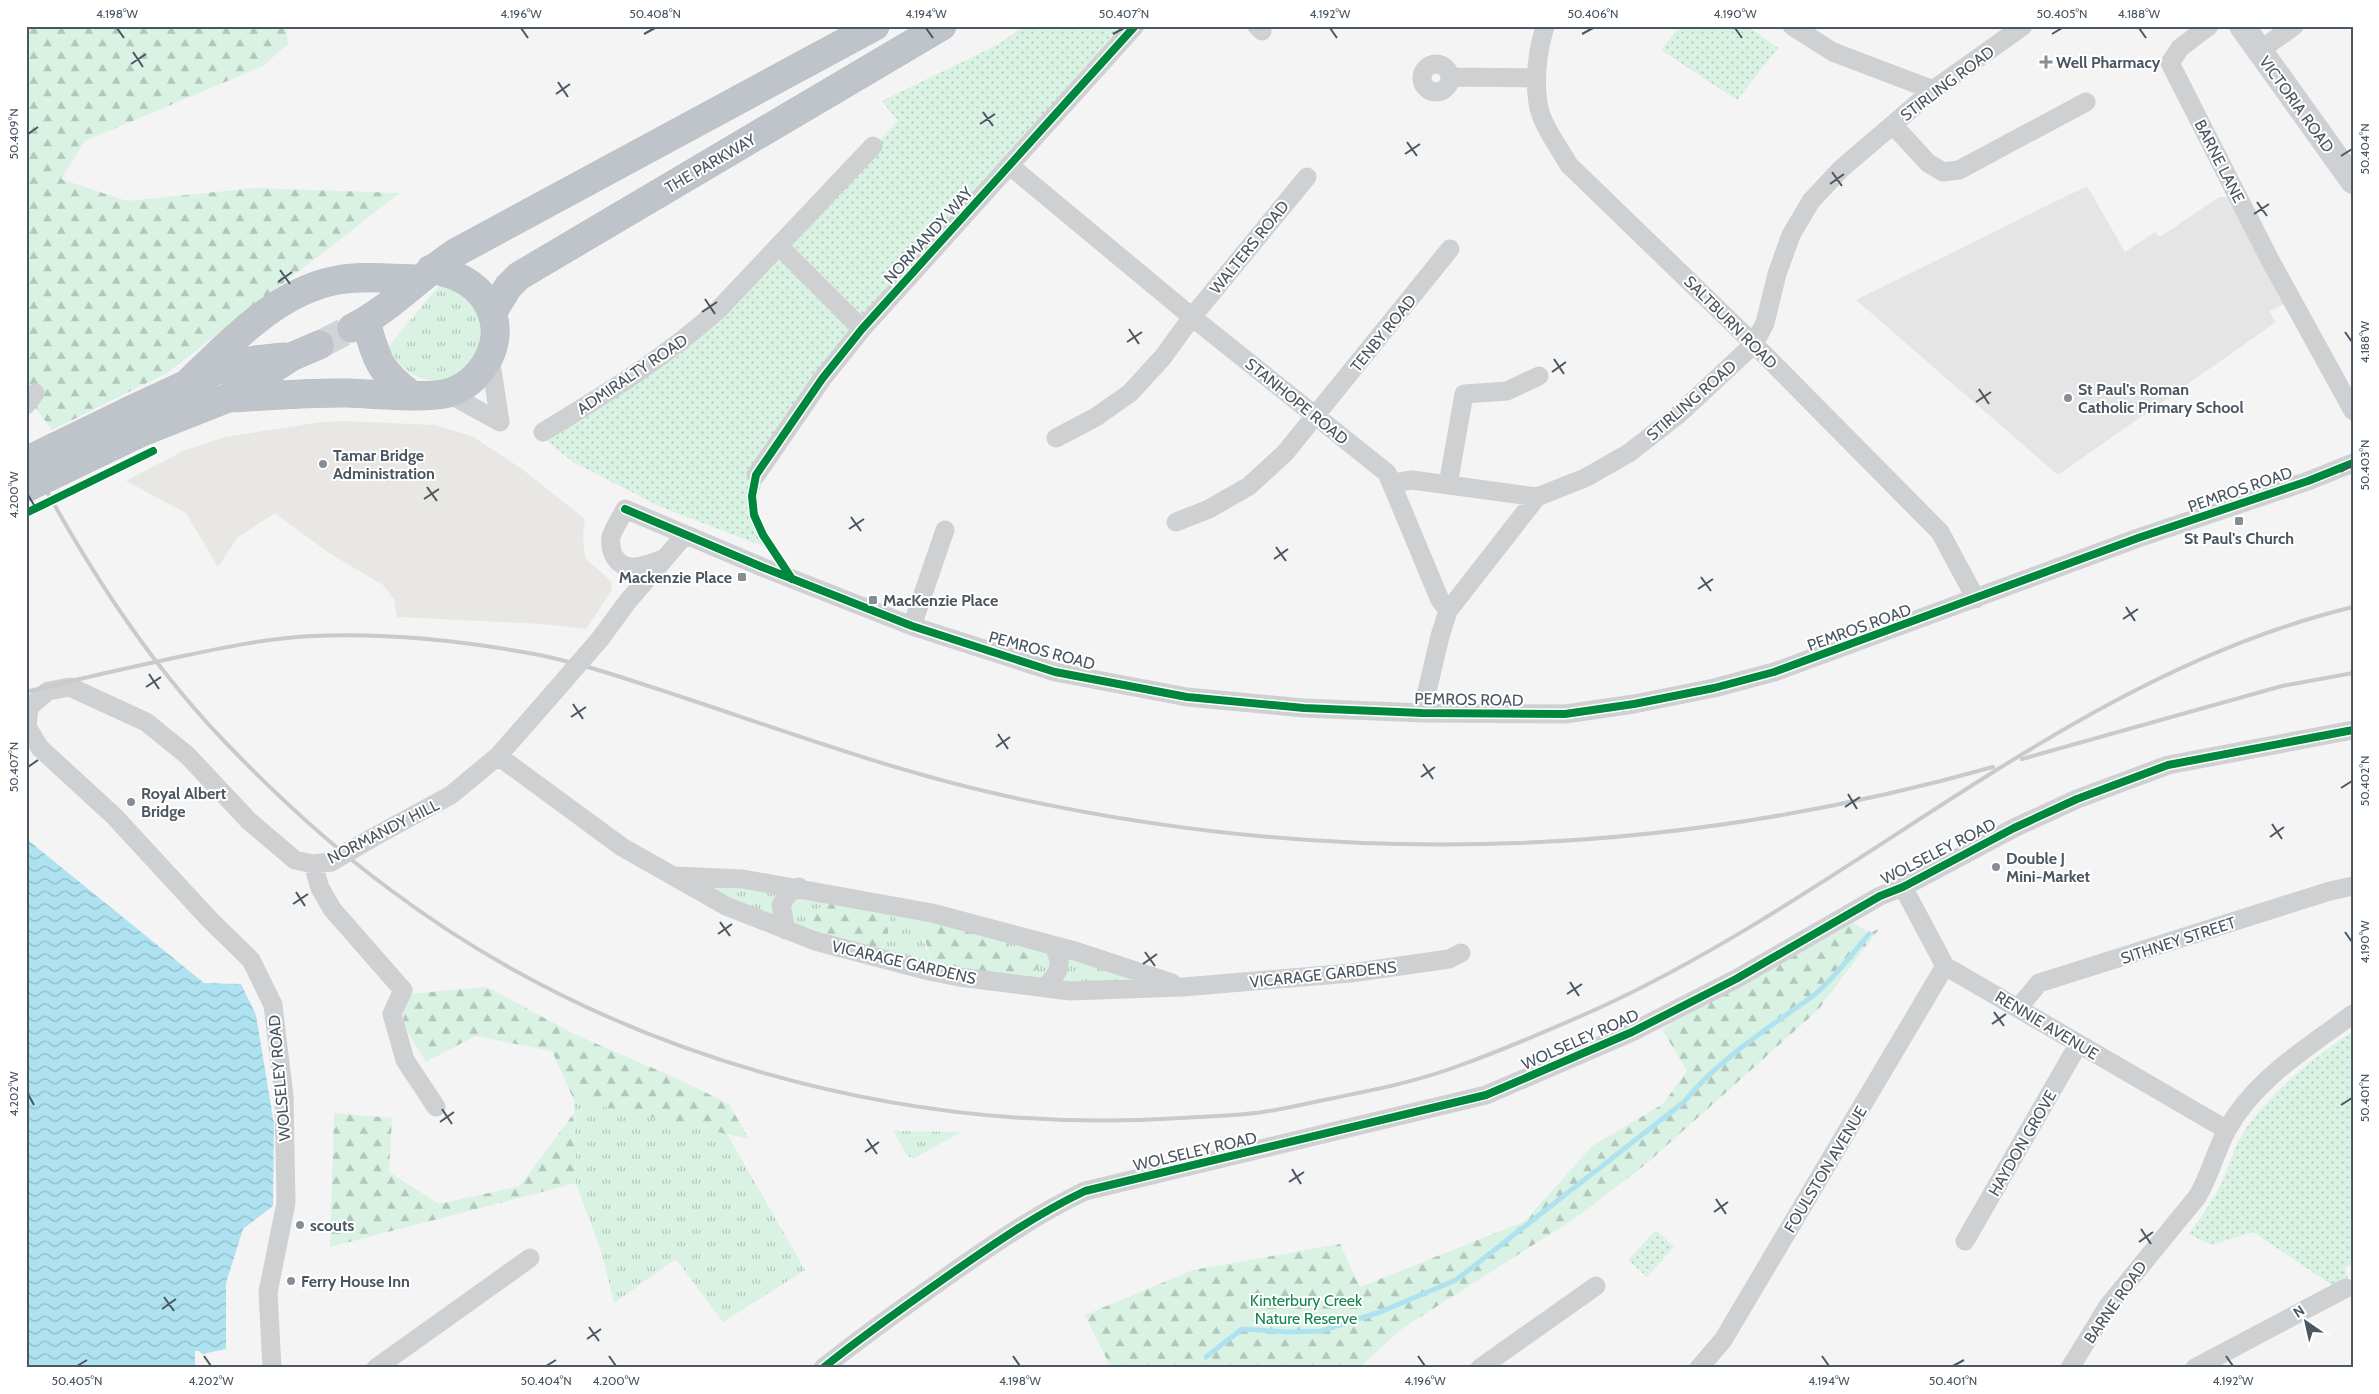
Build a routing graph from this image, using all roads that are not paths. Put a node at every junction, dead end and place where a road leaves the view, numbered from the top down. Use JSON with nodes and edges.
{"nodes":[{"id":1,"x":875,"y":26,"type":"edge"},
{"id":2,"x":942,"y":26,"type":"edge"},
{"id":3,"x":1135,"y":26,"type":"edge"},
{"id":4,"x":1545,"y":26,"type":"edge"},
{"id":5,"x":1792,"y":26,"type":"edge"},
{"id":6,"x":2023,"y":26,"type":"edge"},
{"id":7,"x":2209,"y":26,"type":"edge"},
{"id":8,"x":2242,"y":26,"type":"edge"},
{"id":9,"x":2294,"y":26,"type":"edge"},
{"id":10,"x":2259,"y":51,"type":"junction"},
{"id":11,"x":1450,"y":77,"type":"dead end"},
{"id":12,"x":1537,"y":78,"type":"junction"},
{"id":13,"x":1933,"y":90,"type":"junction"},
{"id":14,"x":2077,"y":101,"type":"dead end"},
{"id":15,"x":1893,"y":124,"type":"junction"},
{"id":16,"x":873,"y":146,"type":"dead end"},
{"id":17,"x":1009,"y":166,"type":"junction"},
{"id":18,"x":1307,"y":177,"type":"dead end"},
{"id":19,"x":2353,"y":181,"type":"edge"},
{"id":20,"x":779,"y":246,"type":"junction"},
{"id":21,"x":1450,"y":249,"type":"dead end"},
{"id":22,"x":424,"y":274,"type":"junction"},
{"id":23,"x":492,"y":314,"type":"junction"},
{"id":24,"x":1192,"y":317,"type":"junction"},
{"id":25,"x":862,"y":329,"type":"junction"},
{"id":26,"x":1754,"y":344,"type":"junction"},
{"id":27,"x":319,"y":345,"type":"tunnel mouth"},
{"id":28,"x":291,"y":357,"type":"junction"},
{"id":29,"x":490,"y":357,"type":"junction"},
{"id":30,"x":1539,"y":376,"type":"dead end"},
{"id":31,"x":189,"y":382,"type":"junction"},
{"id":32,"x":447,"y":393,"type":"junction"},
{"id":33,"x":410,"y":394,"type":"junction"},
{"id":34,"x":228,"y":398,"type":"junction"},
{"id":35,"x":2353,"y":411,"type":"edge"},
{"id":36,"x":1315,"y":416,"type":"junction"},
{"id":37,"x":136,"y":421,"type":"junction"},
{"id":38,"x":543,"y":432,"type":"dead end"},
{"id":39,"x":1056,"y":438,"type":"dead end"},
{"id":40,"x":26,"y":461,"type":"edge"},
{"id":41,"x":2353,"y":463,"type":"edge"},
{"id":42,"x":2353,"y":473,"type":"edge"},
{"id":43,"x":756,"y":475,"type":"dead end"},
{"id":44,"x":2308,"y":481,"type":"junction"},
{"id":45,"x":1393,"y":483,"type":"junction"},
{"id":46,"x":1448,"y":485,"type":"junction"},
{"id":47,"x":26,"y":488,"type":"edge"},
{"id":48,"x":1537,"y":498,"type":"junction"},
{"id":49,"x":1176,"y":522,"type":"dead end"},
{"id":50,"x":945,"y":530,"type":"dead end"},
{"id":51,"x":685,"y":535,"type":"junction"},
{"id":52,"x":663,"y":559,"type":"junction"},
{"id":53,"x":626,"y":566,"type":"junction"},
{"id":54,"x":1976,"y":599,"type":"junction"},
{"id":55,"x":628,"y":602,"type":"junction"},
{"id":56,"x":1448,"y":611,"type":"junction"},
{"id":57,"x":912,"y":626,"type":"junction"},
{"id":58,"x":28,"y":705,"type":"edge"},
{"id":59,"x":1422,"y":713,"type":"junction"},
{"id":60,"x":2353,"y":730,"type":"edge"},
{"id":61,"x":498,"y":756,"type":"junction"},
{"id":62,"x":322,"y":863,"type":"junction"},
{"id":63,"x":669,"y":876,"type":"junction"},
{"id":64,"x":799,"y":887,"type":"junction"},
{"id":65,"x":1903,"y":887,"type":"junction"},
{"id":66,"x":2350,"y":887,"type":"edge"},
{"id":67,"x":786,"y":930,"type":"junction"},
{"id":68,"x":1052,"y":945,"type":"junction"},
{"id":69,"x":1461,"y":953,"type":"dead end"},
{"id":70,"x":1945,"y":966,"type":"junction"},
{"id":71,"x":1183,"y":987,"type":"junction"},
{"id":72,"x":1046,"y":988,"type":"junction"},
{"id":73,"x":2019,"y":1007,"type":"junction"},
{"id":74,"x":2353,"y":1014,"type":"edge"},
{"id":75,"x":2078,"y":1045,"type":"junction"},
{"id":76,"x":436,"y":1108,"type":"dead end"},
{"id":77,"x":2227,"y":1130,"type":"junction"},
{"id":78,"x":1965,"y":1241,"type":"dead end"},
{"id":79,"x":530,"y":1258,"type":"dead end"},
{"id":80,"x":1596,"y":1286,"type":"dead end"},
{"id":81,"x":2346,"y":1288,"type":"dead end"},
{"id":82,"x":1709,"y":1364,"type":"edge"},
{"id":83,"x":2076,"y":1366,"type":"edge"},
{"id":84,"x":272,"y":1368,"type":"edge"},
{"id":85,"x":376,"y":1368,"type":"edge"},
{"id":86,"x":823,"y":1368,"type":"edge"},
{"id":87,"x":1480,"y":1368,"type":"edge"},
{"id":88,"x":2195,"y":1368,"type":"edge"}],
"edges":[{"from":1,"to":22,"type":"highway"},
{"from":2,"to":23,"type":"highway","name":"THE PARKWAY"},
{"from":3,"to":17,"type":"street","name":"NORMANDY WAY"},
{"from":4,"to":12,"type":"street","name":"SALTBURN ROAD"},
{"from":5,"to":13,"type":"street"},
{"from":6,"to":13,"type":"street","name":"STIRLING ROAD"},
{"from":7,"to":35,"type":"street","name":"BARNE LANE"},
{"from":8,"to":10,"type":"street","name":"VICTORIA ROAD"},
{"from":9,"to":10,"type":"street"},
{"from":10,"to":19,"type":"street","name":"VICTORIA ROAD"},
{"from":11,"to":12,"type":"street"},
{"from":12,"to":26,"type":"street","name":"SALTBURN ROAD"},
{"from":13,"to":15,"type":"street","name":"STIRLING ROAD"},
{"from":14,"to":15,"type":"street"},
{"from":15,"to":26,"type":"street","name":"STIRLING ROAD"},
{"from":16,"to":20,"type":"street","name":"ADMIRALTY ROAD"},
{"from":17,"to":24,"type":"street","name":"STANHOPE ROAD"},
{"from":17,"to":25,"type":"street","name":"NORMANDY WAY"},
{"from":18,"to":24,"type":"street","name":"WALTERS ROAD"},
{"from":20,"to":25,"type":"street"},
{"from":20,"to":38,"type":"street","name":"ADMIRALTY ROAD"},
{"from":21,"to":36,"type":"street","name":"TENBY ROAD"},
{"from":22,"to":23,"type":"highway"},
{"from":22,"to":31,"type":"highway"},
{"from":22,"to":33,"type":"highway"},
{"from":23,"to":29,"type":"highway"},
{"from":24,"to":36,"type":"street","name":"STANHOPE ROAD"},
{"from":24,"to":39,"type":"street","name":"WALTERS ROAD"},
{"from":25,"to":43,"type":"street","name":"NORMANDY WAY"},
{"from":26,"to":48,"type":"street","name":"STIRLING ROAD"},
{"from":26,"to":54,"type":"street","name":"SALTBURN ROAD"},
{"from":27,"to":28,"type":"highway"},
{"from":28,"to":31,"type":"highway"},
{"from":28,"to":34,"type":"highway"},
{"from":29,"to":32,"type":"highway"},
{"from":29,"to":32,"type":"street"},
{"from":30,"to":46,"type":"street"},
{"from":31,"to":37,"type":"highway"},
{"from":32,"to":33,"type":"highway"},
{"from":33,"to":34,"type":"highway"},
{"from":34,"to":37,"type":"highway"},
{"from":36,"to":45,"type":"street","name":"STANHOPE ROAD"},
{"from":36,"to":49,"type":"street","name":"TENBY ROAD"},
{"from":37,"to":40,"type":"highway","bridge":true},
{"from":37,"to":47,"type":"highway","bridge":true},
{"from":41,"to":44,"type":"street","name":"PEMROS ROAD"},
{"from":42,"to":44,"type":"street","name":"PEMROS ROAD"},
{"from":44,"to":54,"type":"street","name":"PEMROS ROAD"},
{"from":45,"to":46,"type":"street"},
{"from":45,"to":56,"type":"street","name":"STANHOPE ROAD"},
{"from":46,"to":48,"type":"street"},
{"from":48,"to":56,"type":"street","name":"STIRLING ROAD"},
{"from":50,"to":57,"type":"street"},
{"from":51,"to":52,"type":"street","name":"NORMANDY HILL"},
{"from":51,"to":53,"type":"street","name":"PEMROS ROAD"},
{"from":51,"to":57,"type":"street","name":"PEMROS ROAD"},
{"from":52,"to":53,"type":"street"},
{"from":52,"to":55,"type":"street","name":"NORMANDY HILL"},
{"from":53,"to":55,"type":"street"},
{"from":54,"to":59,"type":"street","name":"PEMROS ROAD"},
{"from":55,"to":61,"type":"street","name":"NORMANDY HILL","bridge":true},
{"from":56,"to":59,"type":"street"},
{"from":57,"to":59,"type":"street","name":"PEMROS ROAD"},
{"from":58,"to":62,"type":"street","name":"NORMANDY HILL"},
{"from":58,"to":84,"type":"street","name":"WOLSELEY ROAD"},
{"from":60,"to":65,"type":"street","name":"WOLSELEY ROAD"},
{"from":61,"to":62,"type":"street","name":"NORMANDY HILL","bridge":true},
{"from":61,"to":63,"type":"street","name":"VICARAGE GARDENS"},
{"from":62,"to":76,"type":"street"},
{"from":63,"to":64,"type":"street","name":"VICARAGE GARDENS"},
{"from":63,"to":67,"type":"street","name":"VICARAGE GARDENS"},
{"from":64,"to":67,"type":"street"},
{"from":64,"to":68,"type":"street","name":"VICARAGE GARDENS"},
{"from":65,"to":70,"type":"street"},
{"from":65,"to":86,"type":"street","name":"WOLSELEY ROAD"},
{"from":66,"to":73,"type":"street","name":"SITHNEY STREET"},
{"from":67,"to":72,"type":"street","name":"VICARAGE GARDENS"},
{"from":68,"to":71,"type":"street","name":"VICARAGE GARDENS"},
{"from":68,"to":72,"type":"street"},
{"from":69,"to":71,"type":"street","name":"VICARAGE GARDENS"},
{"from":70,"to":73,"type":"street","name":"RENNIE AVENUE"},
{"from":70,"to":82,"type":"street","name":"FOULSTON AVENUE"},
{"from":71,"to":72,"type":"street","name":"VICARAGE GARDENS"},
{"from":73,"to":75,"type":"street","name":"RENNIE AVENUE"},
{"from":74,"to":77,"type":"street","name":"BARNE ROAD"},
{"from":75,"to":77,"type":"street","name":"RENNIE AVENUE"},
{"from":75,"to":78,"type":"street","name":"HAYDON GROVE"},
{"from":77,"to":83,"type":"street","name":"BARNE ROAD"},
{"from":79,"to":85,"type":"street"},
{"from":80,"to":87,"type":"street"},
{"from":81,"to":88,"type":"street"}]}
